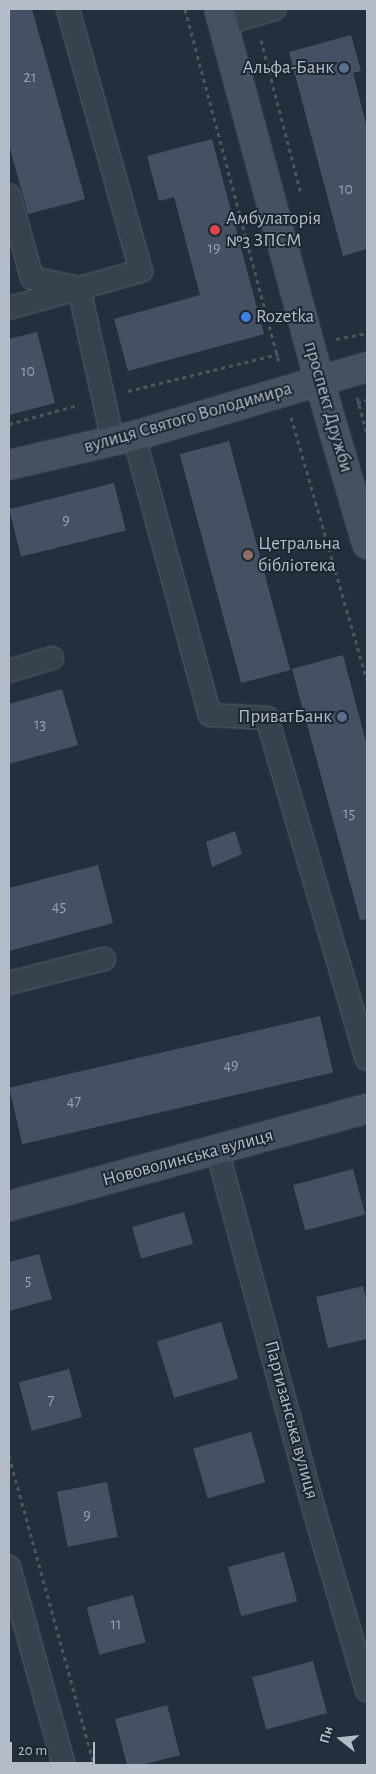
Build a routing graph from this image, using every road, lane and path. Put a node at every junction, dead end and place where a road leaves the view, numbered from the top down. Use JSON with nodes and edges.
{"nodes":[{"id":1,"x":68,"y":9,"type":"edge"},
{"id":2,"x":185,"y":9,"type":"edge"},
{"id":3,"x":265,"y":12,"type":"edge"},
{"id":4,"x":221,"y":16,"type":"edge"},
{"id":5,"x":9,"y":195,"type":"edge"},
{"id":6,"x":301,"y":196,"type":"dead end"},
{"id":7,"x":80,"y":288,"type":"junction"},
{"id":8,"x":9,"y":308,"type":"edge"},
{"id":9,"x":335,"y":330,"type":"dead end"},
{"id":10,"x":367,"y":333,"type":"edge"},
{"id":11,"x":338,"y":339,"type":"junction"},
{"id":12,"x":310,"y":346,"type":"junction"},
{"id":13,"x":278,"y":354,"type":"junction"},
{"id":14,"x":367,"y":367,"type":"edge"},
{"id":15,"x":319,"y":380,"type":"junction"},
{"id":16,"x":285,"y":392,"type":"junction"},
{"id":17,"x":104,"y":398,"type":"junction"},
{"id":18,"x":9,"y":424,"type":"edge"},
{"id":19,"x":123,"y":438,"type":"junction"},
{"id":20,"x":9,"y":465,"type":"edge"},
{"id":21,"x":367,"y":544,"type":"edge"},
{"id":22,"x":52,"y":658,"type":"dead end"},
{"id":23,"x":9,"y":671,"type":"edge"},
{"id":24,"x":367,"y":681,"type":"edge"},
{"id":25,"x":104,"y":959,"type":"dead end"},
{"id":26,"x":9,"y":983,"type":"edge"},
{"id":27,"x":367,"y":1059,"type":"edge"},
{"id":28,"x":367,"y":1109,"type":"edge"},
{"id":29,"x":217,"y":1150,"type":"junction"},
{"id":30,"x":9,"y":1206,"type":"edge"},
{"id":31,"x":9,"y":1456,"type":"edge"},
{"id":32,"x":9,"y":1567,"type":"edge"},
{"id":33,"x":367,"y":1690,"type":"edge"},
{"id":34,"x":64,"y":1765,"type":"edge"},
{"id":35,"x":94,"y":1765,"type":"edge"}],
"edges":[{"from":1,"to":7,"type":"street"},
{"from":2,"to":13,"type":"path"},
{"from":3,"to":4,"type":"street"},
{"from":3,"to":6,"type":"path"},
{"from":4,"to":12,"type":"street","name":"проспект Дружби"},
{"from":5,"to":7,"type":"street"},
{"from":7,"to":8,"type":"street"},
{"from":7,"to":17,"type":"street"},
{"from":9,"to":11,"type":"path"},
{"from":10,"to":11,"type":"path"},
{"from":11,"to":12,"type":"path"},
{"from":12,"to":13,"type":"path"},
{"from":12,"to":15,"type":"street","name":"проспект Дружби"},
{"from":13,"to":16,"type":"path"},
{"from":13,"to":17,"type":"path"},
{"from":14,"to":15,"type":"street","name":"вулиця Святого Володимира"},
{"from":15,"to":16,"type":"street","name":"вулиця Святого Володимира"},
{"from":15,"to":21,"type":"street","name":"проспект Дружби"},
{"from":16,"to":19,"type":"street","name":"вулиця Святого Володимира"},
{"from":16,"to":24,"type":"path"},
{"from":17,"to":18,"type":"path"},
{"from":17,"to":19,"type":"street"},
{"from":19,"to":20,"type":"street","name":"вулиця Святого Володимира"},
{"from":19,"to":27,"type":"street"},
{"from":22,"to":23,"type":"street"},
{"from":25,"to":26,"type":"street"},
{"from":28,"to":29,"type":"street","name":"Нововолинська вулиця"},
{"from":29,"to":30,"type":"street","name":"Нововолинська вулиця"},
{"from":29,"to":33,"type":"street","name":"Партизанська вулиця"},
{"from":31,"to":35,"type":"path"},
{"from":32,"to":34,"type":"street"}]}
